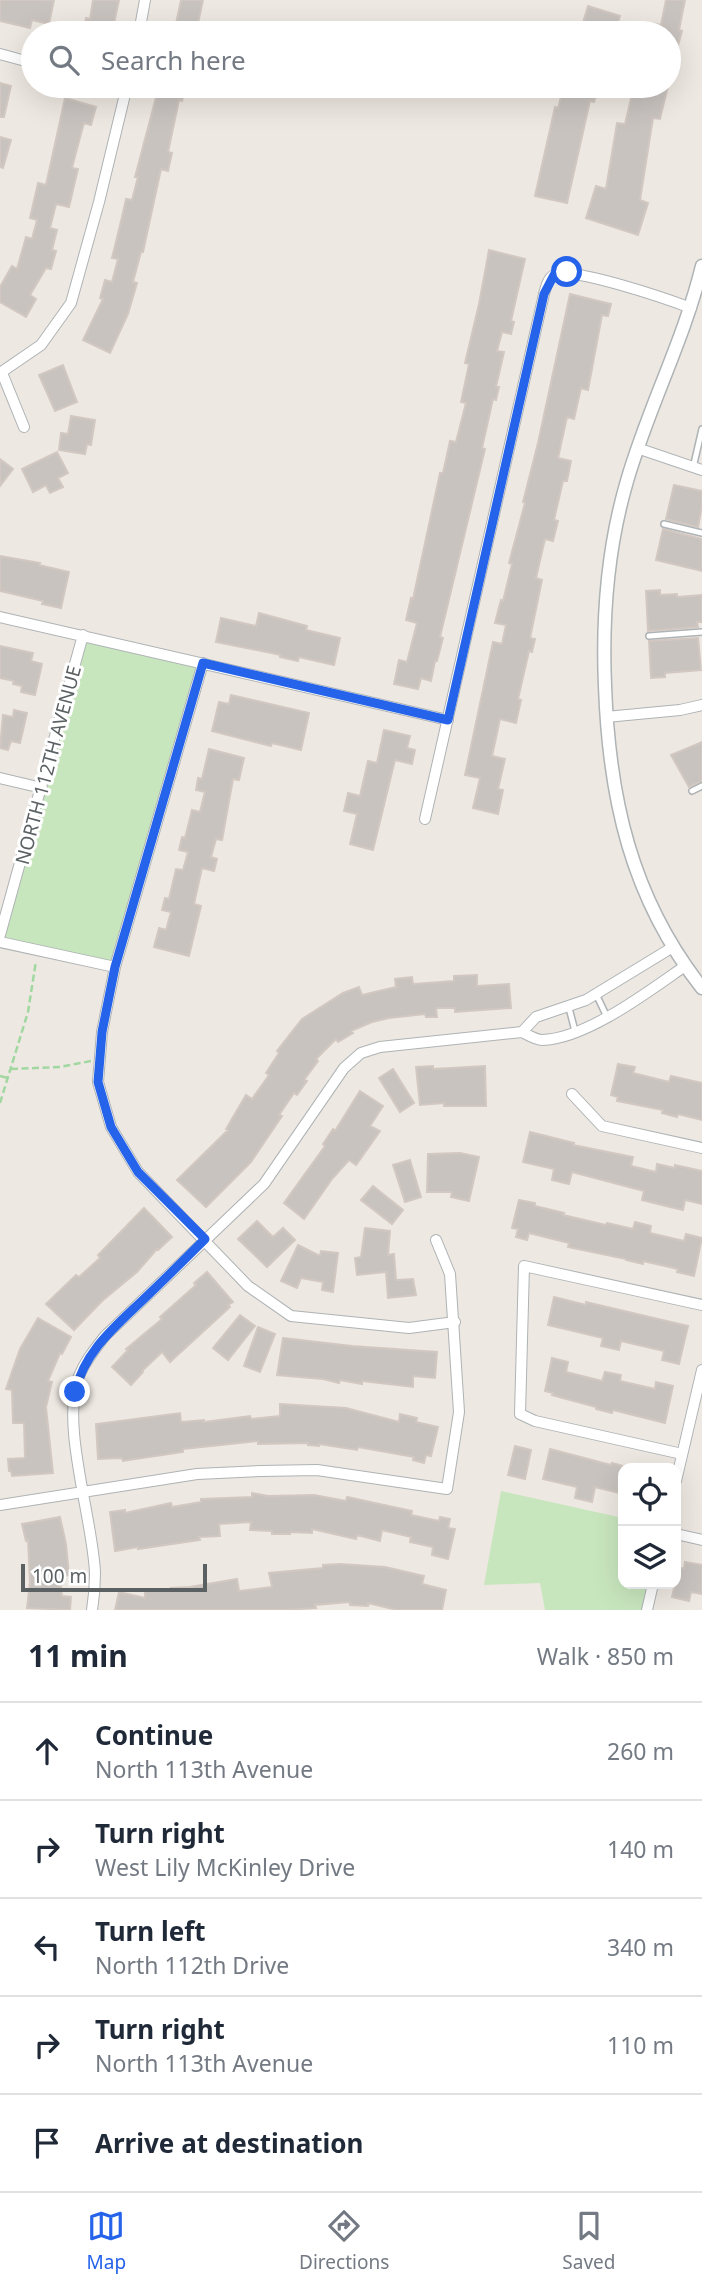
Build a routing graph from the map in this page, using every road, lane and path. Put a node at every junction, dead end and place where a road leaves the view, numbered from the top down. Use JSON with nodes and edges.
{"nodes":[{"id":1,"x":145,"y":0,"type":"edge"},
{"id":2,"x":141,"y":21,"type":"edge"},
{"id":3,"x":0,"y":54,"type":"edge"},
{"id":4,"x":21,"y":60,"type":"edge"},
{"id":5,"x":123,"y":98,"type":"edge"},
{"id":6,"x":702,"y":266,"type":"edge"},
{"id":7,"x":691,"y":308,"type":"junction"},
{"id":8,"x":1,"y":373,"type":"edge"},
{"id":9,"x":24,"y":427,"type":"dead end"},
{"id":10,"x":702,"y":429,"type":"edge"},
{"id":11,"x":637,"y":448,"type":"junction"},
{"id":12,"x":698,"y":469,"type":"edge"},
{"id":13,"x":664,"y":524,"type":"dead end"},
{"id":14,"x":702,"y":533,"type":"edge"},
{"id":15,"x":0,"y":617,"type":"edge"},
{"id":16,"x":702,"y":632,"type":"edge"},
{"id":17,"x":83,"y":635,"type":"junction"},
{"id":18,"x":649,"y":636,"type":"dead end"},
{"id":19,"x":203,"y":663,"type":"junction"},
{"id":20,"x":702,"y":705,"type":"edge"},
{"id":21,"x":606,"y":717,"type":"junction"},
{"id":22,"x":448,"y":720,"type":"junction"},
{"id":23,"x":0,"y":778,"type":"edge"},
{"id":24,"x":702,"y":786,"type":"edge"},
{"id":25,"x":43,"y":788,"type":"junction"},
{"id":26,"x":692,"y":791,"type":"dead end"},
{"id":27,"x":425,"y":819,"type":"dead end"},
{"id":28,"x":0,"y":934,"type":"edge"},
{"id":29,"x":0,"y":942,"type":"edge"},
{"id":30,"x":673,"y":947,"type":"junction"},
{"id":31,"x":37,"y":950,"type":"junction"},
{"id":32,"x":685,"y":966,"type":"junction"},
{"id":33,"x":115,"y":967,"type":"junction"},
{"id":34,"x":702,"y":988,"type":"edge"},
{"id":35,"x":596,"y":994,"type":"junction"},
{"id":36,"x":569,"y":1008,"type":"junction"},
{"id":37,"x":607,"y":1017,"type":"junction"},
{"id":38,"x":575,"y":1031,"type":"junction"},
{"id":39,"x":522,"y":1032,"type":"junction"},
{"id":40,"x":100,"y":1062,"type":"junction"},
{"id":41,"x":11,"y":1069,"type":"junction"},
{"id":42,"x":0,"y":1076,"type":"edge"},
{"id":43,"x":8,"y":1078,"type":"junction"},
{"id":44,"x":572,"y":1094,"type":"dead end"},
{"id":45,"x":0,"y":1103,"type":"edge"},
{"id":46,"x":702,"y":1148,"type":"edge"},
{"id":47,"x":205,"y":1239,"type":"junction"},
{"id":48,"x":436,"y":1240,"type":"dead end"},
{"id":49,"x":702,"y":1305,"type":"edge"},
{"id":50,"x":454,"y":1322,"type":"junction"},
{"id":51,"x":702,"y":1370,"type":"edge"},
{"id":52,"x":700,"y":1386,"type":"edge"},
{"id":53,"x":682,"y":1454,"type":"junction"},
{"id":54,"x":680,"y":1463,"type":"edge"},
{"id":55,"x":83,"y":1492,"type":"junction"},
{"id":56,"x":0,"y":1505,"type":"edge"},
{"id":57,"x":681,"y":1535,"type":"edge"},
{"id":58,"x":702,"y":1540,"type":"edge"},
{"id":59,"x":652,"y":1589,"type":"edge"},
{"id":60,"x":92,"y":1610,"type":"edge"},
{"id":61,"x":647,"y":1610,"type":"edge"}],
"edges":[{"from":1,"to":2,"type":"street"},
{"from":3,"to":4,"type":"street"},
{"from":5,"to":8,"type":"street"},
{"from":6,"to":7,"type":"street"},
{"from":7,"to":11,"type":"street"},
{"from":7,"to":22,"type":"street"},
{"from":8,"to":9,"type":"street"},
{"from":10,"to":12,"type":"lane"},
{"from":11,"to":12,"type":"street"},
{"from":11,"to":21,"type":"street"},
{"from":13,"to":14,"type":"lane"},
{"from":15,"to":17,"type":"street"},
{"from":16,"to":18,"type":"lane"},
{"from":17,"to":19,"type":"street"},
{"from":17,"to":25,"type":"street","name":"NORTH 112TH AVENUE"},
{"from":19,"to":22,"type":"street"},
{"from":19,"to":33,"type":"street"},
{"from":20,"to":21,"type":"street"},
{"from":21,"to":30,"type":"street"},
{"from":22,"to":27,"type":"street"},
{"from":23,"to":25,"type":"street"},
{"from":24,"to":26,"type":"lane"},
{"from":25,"to":28,"type":"street","name":"NORTH 112TH AVENUE"},
{"from":29,"to":31,"type":"street"},
{"from":30,"to":32,"type":"street"},
{"from":30,"to":35,"type":"street"},
{"from":31,"to":33,"type":"street"},
{"from":31,"to":41,"type":"path"},
{"from":32,"to":34,"type":"street"},
{"from":32,"to":37,"type":"street"},
{"from":33,"to":40,"type":"street"},
{"from":35,"to":36,"type":"street"},
{"from":35,"to":37,"type":"lane"},
{"from":36,"to":38,"type":"lane"},
{"from":36,"to":39,"type":"street"},
{"from":37,"to":38,"type":"street"},
{"from":38,"to":39,"type":"street"},
{"from":39,"to":47,"type":"street"},
{"from":40,"to":41,"type":"path"},
{"from":40,"to":47,"type":"street"},
{"from":41,"to":43,"type":"path"},
{"from":42,"to":43,"type":"path"},
{"from":43,"to":45,"type":"path"},
{"from":44,"to":46,"type":"street"},
{"from":47,"to":50,"type":"street"},
{"from":47,"to":55,"type":"street"},
{"from":48,"to":50,"type":"street"},
{"from":49,"to":53,"type":"street"},
{"from":50,"to":55,"type":"street"},
{"from":51,"to":52,"type":"street"},
{"from":52,"to":53,"type":"street"},
{"from":53,"to":54,"type":"street"},
{"from":55,"to":56,"type":"street"},
{"from":55,"to":60,"type":"street"},
{"from":57,"to":58,"type":"street"},
{"from":59,"to":61,"type":"street"}]}
